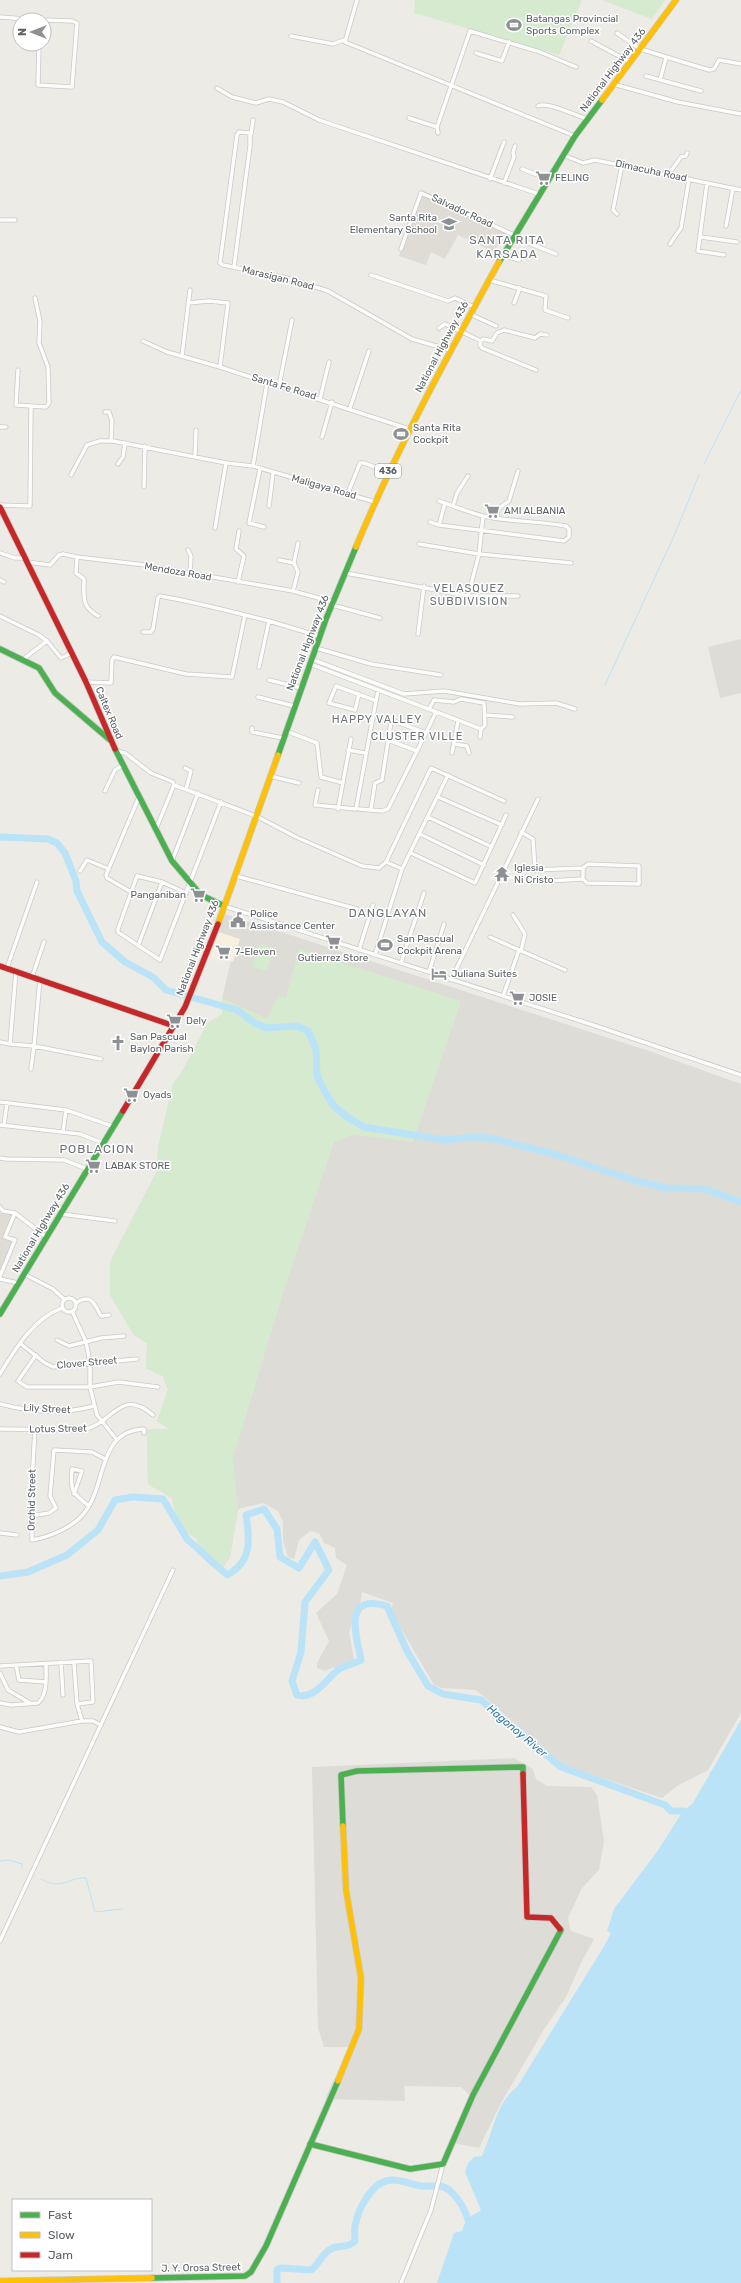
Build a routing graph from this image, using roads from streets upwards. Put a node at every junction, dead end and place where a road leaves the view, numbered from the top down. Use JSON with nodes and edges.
{"nodes":[{"id":1,"x":357,"y":0,"type":"edge"},
{"id":2,"x":676,"y":0,"type":"edge"},
{"id":3,"x":0,"y":17,"type":"edge"},
{"id":4,"x":12,"y":18,"type":"edge"},
{"id":5,"x":52,"y":20,"type":"edge"},
{"id":6,"x":617,"y":33,"type":"dead end"},
{"id":7,"x":291,"y":36,"type":"dead end"},
{"id":8,"x":344,"y":40,"type":"junction"},
{"id":9,"x":591,"y":41,"type":"dead end"},
{"id":10,"x":509,"y":42,"type":"junction"},
{"id":11,"x":640,"y":49,"type":"junction"},
{"id":12,"x":39,"y":52,"type":"edge"},
{"id":13,"x":476,"y":53,"type":"dead end"},
{"id":14,"x":666,"y":58,"type":"junction"},
{"id":15,"x":630,"y":62,"type":"junction"},
{"id":16,"x":741,"y":64,"type":"edge"},
{"id":17,"x":576,"y":67,"type":"dead end"},
{"id":18,"x":646,"y":76,"type":"dead end"},
{"id":19,"x":660,"y":80,"type":"junction"},
{"id":20,"x":613,"y":84,"type":"junction"},
{"id":21,"x":452,"y":85,"type":"junction"},
{"id":22,"x":217,"y":88,"type":"dead end"},
{"id":23,"x":701,"y":91,"type":"dead end"},
{"id":24,"x":538,"y":106,"type":"dead end"},
{"id":25,"x":741,"y":114,"type":"edge"},
{"id":26,"x":409,"y":118,"type":"dead end"},
{"id":27,"x":587,"y":119,"type":"junction"},
{"id":28,"x":253,"y":120,"type":"dead end"},
{"id":29,"x":437,"y":127,"type":"junction"},
{"id":30,"x":438,"y":133,"type":"dead end"},
{"id":31,"x":251,"y":134,"type":"junction"},
{"id":32,"x":575,"y":136,"type":"junction"},
{"id":33,"x":504,"y":142,"type":"dead end"},
{"id":34,"x":515,"y":146,"type":"dead end"},
{"id":35,"x":687,"y":153,"type":"dead end"},
{"id":36,"x":563,"y":155,"type":"junction"},
{"id":37,"x":622,"y":165,"type":"junction"},
{"id":38,"x":522,"y":169,"type":"dead end"},
{"id":39,"x":668,"y":174,"type":"junction"},
{"id":40,"x":490,"y":179,"type":"junction"},
{"id":41,"x":548,"y":179,"type":"junction"},
{"id":42,"x":689,"y":179,"type":"junction"},
{"id":43,"x":504,"y":183,"type":"junction"},
{"id":44,"x":707,"y":183,"type":"junction"},
{"id":45,"x":733,"y":188,"type":"junction"},
{"id":46,"x":741,"y":190,"type":"edge"},
{"id":47,"x":539,"y":194,"type":"junction"},
{"id":48,"x":617,"y":214,"type":"dead end"},
{"id":49,"x":0,"y":220,"type":"edge"},
{"id":50,"x":15,"y":220,"type":"dead end"},
{"id":51,"x":726,"y":226,"type":"dead end"},
{"id":52,"x":513,"y":236,"type":"junction"},
{"id":53,"x":701,"y":237,"type":"junction"},
{"id":54,"x":737,"y":242,"type":"dead end"},
{"id":55,"x":670,"y":244,"type":"dead end"},
{"id":56,"x":401,"y":249,"type":"dead end"},
{"id":57,"x":556,"y":254,"type":"dead end"},
{"id":58,"x":503,"y":255,"type":"junction"},
{"id":59,"x":724,"y":255,"type":"dead end"},
{"id":60,"x":519,"y":260,"type":"dead end"},
{"id":61,"x":234,"y":267,"type":"junction"},
{"id":62,"x":371,"y":275,"type":"dead end"},
{"id":63,"x":489,"y":280,"type":"junction"},
{"id":64,"x":520,"y":288,"type":"junction"},
{"id":65,"x":190,"y":290,"type":"dead end"},
{"id":66,"x":35,"y":298,"type":"dead end"},
{"id":67,"x":188,"y":303,"type":"junction"},
{"id":68,"x":514,"y":303,"type":"dead end"},
{"id":69,"x":474,"y":307,"type":"junction"},
{"id":70,"x":470,"y":314,"type":"junction"},
{"id":71,"x":568,"y":318,"type":"dead end"},
{"id":72,"x":292,"y":320,"type":"dead end"},
{"id":73,"x":496,"y":326,"type":"dead end"},
{"id":74,"x":439,"y":328,"type":"dead end"},
{"id":75,"x":460,"y":331,"type":"junction"},
{"id":76,"x":547,"y":335,"type":"dead end"},
{"id":77,"x":143,"y":341,"type":"dead end"},
{"id":78,"x":481,"y":341,"type":"junction"},
{"id":79,"x":450,"y":350,"type":"junction"},
{"id":80,"x":369,"y":351,"type":"dead end"},
{"id":81,"x":182,"y":356,"type":"junction"},
{"id":82,"x":329,"y":362,"type":"dead end"},
{"id":83,"x":220,"y":366,"type":"junction"},
{"id":84,"x":18,"y":370,"type":"dead end"},
{"id":85,"x":536,"y":370,"type":"dead end"},
{"id":86,"x":267,"y":383,"type":"junction"},
{"id":87,"x":279,"y":386,"type":"junction"},
{"id":88,"x":320,"y":398,"type":"junction"},
{"id":89,"x":332,"y":402,"type":"junction"},
{"id":90,"x":32,"y":406,"type":"junction"},
{"id":91,"x":350,"y":408,"type":"junction"},
{"id":92,"x":105,"y":412,"type":"dead end"},
{"id":93,"x":0,"y":427,"type":"edge"},
{"id":94,"x":6,"y":427,"type":"dead end"},
{"id":95,"x":410,"y":429,"type":"junction"},
{"id":96,"x":196,"y":430,"type":"dead end"},
{"id":97,"x":322,"y":437,"type":"dead end"},
{"id":98,"x":111,"y":441,"type":"junction"},
{"id":99,"x":125,"y":443,"type":"junction"},
{"id":100,"x":145,"y":446,"type":"junction"},
{"id":101,"x":195,"y":457,"type":"junction"},
{"id":102,"x":226,"y":463,"type":"junction"},
{"id":103,"x":118,"y":464,"type":"dead end"},
{"id":104,"x":253,"y":466,"type":"junction"},
{"id":105,"x":260,"y":469,"type":"junction"},
{"id":106,"x":388,"y":472,"type":"junction"},
{"id":107,"x":518,"y":472,"type":"dead end"},
{"id":108,"x":273,"y":473,"type":"junction"},
{"id":109,"x":71,"y":475,"type":"dead end"},
{"id":110,"x":468,"y":476,"type":"dead end"},
{"id":111,"x":144,"y":487,"type":"dead end"},
{"id":112,"x":348,"y":493,"type":"junction"},
{"id":113,"x":439,"y":501,"type":"dead end"},
{"id":114,"x":375,"y":502,"type":"junction"},
{"id":115,"x":446,"y":503,"type":"junction"},
{"id":116,"x":0,"y":506,"type":"edge"},
{"id":117,"x":269,"y":506,"type":"dead end"},
{"id":118,"x":453,"y":506,"type":"junction"},
{"id":119,"x":483,"y":516,"type":"junction"},
{"id":120,"x":497,"y":517,"type":"junction"},
{"id":121,"x":430,"y":522,"type":"dead end"},
{"id":122,"x":439,"y":525,"type":"junction"},
{"id":123,"x":264,"y":526,"type":"dead end"},
{"id":124,"x":215,"y":528,"type":"dead end"},
{"id":125,"x":239,"y":531,"type":"dead end"},
{"id":126,"x":482,"y":531,"type":"junction"},
{"id":127,"x":298,"y":543,"type":"dead end"},
{"id":128,"x":419,"y":544,"type":"dead end"},
{"id":129,"x":188,"y":550,"type":"dead end"},
{"id":130,"x":0,"y":553,"type":"edge"},
{"id":131,"x":479,"y":554,"type":"junction"},
{"id":132,"x":77,"y":558,"type":"junction"},
{"id":133,"x":26,"y":560,"type":"junction"},
{"id":134,"x":279,"y":560,"type":"dead end"},
{"id":135,"x":294,"y":563,"type":"junction"},
{"id":136,"x":571,"y":563,"type":"dead end"},
{"id":137,"x":346,"y":573,"type":"junction"},
{"id":138,"x":190,"y":574,"type":"junction"},
{"id":139,"x":0,"y":580,"type":"edge"},
{"id":140,"x":4,"y":582,"type":"dead end"},
{"id":141,"x":238,"y":582,"type":"junction"},
{"id":142,"x":424,"y":586,"type":"junction"},
{"id":143,"x":293,"y":591,"type":"junction"},
{"id":144,"x":468,"y":596,"type":"junction"},
{"id":145,"x":518,"y":596,"type":"dead end"},
{"id":146,"x":332,"y":603,"type":"junction"},
{"id":147,"x":245,"y":615,"type":"junction"},
{"id":148,"x":0,"y":616,"type":"edge"},
{"id":149,"x":98,"y":616,"type":"dead end"},
{"id":150,"x":380,"y":618,"type":"dead end"},
{"id":151,"x":269,"y":621,"type":"junction"},
{"id":152,"x":143,"y":632,"type":"dead end"},
{"id":153,"x":418,"y":634,"type":"dead end"},
{"id":154,"x":319,"y":636,"type":"junction"},
{"id":155,"x":47,"y":641,"type":"junction"},
{"id":156,"x":314,"y":648,"type":"junction"},
{"id":157,"x":0,"y":649,"type":"edge"},
{"id":158,"x":72,"y":653,"type":"junction"},
{"id":159,"x":26,"y":657,"type":"dead end"},
{"id":160,"x":310,"y":661,"type":"junction"},
{"id":161,"x":259,"y":667,"type":"dead end"},
{"id":162,"x":441,"y":675,"type":"dead end"},
{"id":163,"x":268,"y":680,"type":"dead end"},
{"id":164,"x":86,"y":682,"type":"junction"},
{"id":165,"x":301,"y":688,"type":"junction"},
{"id":166,"x":378,"y":690,"type":"junction"},
{"id":167,"x":359,"y":694,"type":"junction"},
{"id":168,"x":258,"y":697,"type":"dead end"},
{"id":169,"x":374,"y":700,"type":"junction"},
{"id":170,"x":294,"y":706,"type":"junction"},
{"id":171,"x":575,"y":708,"type":"dead end"},
{"id":172,"x":429,"y":709,"type":"junction"},
{"id":173,"x":436,"y":712,"type":"junction"},
{"id":174,"x":485,"y":716,"type":"junction"},
{"id":175,"x":513,"y":717,"type":"dead end"},
{"id":176,"x":458,"y":721,"type":"junction"},
{"id":177,"x":252,"y":728,"type":"dead end"},
{"id":178,"x":481,"y":729,"type":"junction"},
{"id":179,"x":286,"y":731,"type":"junction"},
{"id":180,"x":426,"y":733,"type":"junction"},
{"id":181,"x":480,"y":737,"type":"dead end"},
{"id":182,"x":283,"y":738,"type":"junction"},
{"id":183,"x":351,"y":739,"type":"dead end"},
{"id":184,"x":388,"y":740,"type":"junction"},
{"id":185,"x":112,"y":742,"type":"junction"},
{"id":186,"x":454,"y":744,"type":"junction"},
{"id":187,"x":348,"y":750,"type":"junction"},
{"id":188,"x":116,"y":751,"type":"junction"},
{"id":189,"x":417,"y":751,"type":"junction"},
{"id":190,"x":365,"y":752,"type":"junction"},
{"id":191,"x":452,"y":753,"type":"dead end"},
{"id":192,"x":469,"y":753,"type":"dead end"},
{"id":193,"x":123,"y":765,"type":"junction"},
{"id":194,"x":185,"y":768,"type":"dead end"},
{"id":195,"x":448,"y":775,"type":"junction"},
{"id":196,"x":270,"y":776,"type":"junction"},
{"id":197,"x":299,"y":783,"type":"dead end"},
{"id":198,"x":343,"y":783,"type":"junction"},
{"id":199,"x":174,"y":786,"type":"junction"},
{"id":200,"x":186,"y":789,"type":"junction"},
{"id":201,"x":318,"y":790,"type":"dead end"},
{"id":202,"x":105,"y":791,"type":"dead end"},
{"id":203,"x":198,"y":793,"type":"junction"},
{"id":204,"x":139,"y":797,"type":"junction"},
{"id":205,"x":438,"y":797,"type":"junction"},
{"id":206,"x":538,"y":799,"type":"dead end"},
{"id":207,"x":504,"y":801,"type":"dead end"},
{"id":208,"x":221,"y":802,"type":"junction"},
{"id":209,"x":338,"y":809,"type":"junction"},
{"id":210,"x":359,"y":809,"type":"dead end"},
{"id":211,"x":371,"y":809,"type":"junction"},
{"id":212,"x":256,"y":816,"type":"junction"},
{"id":213,"x":506,"y":816,"type":"dead end"},
{"id":214,"x":428,"y":818,"type":"junction"},
{"id":215,"x":502,"y":825,"type":"junction"},
{"id":216,"x":156,"y":829,"type":"junction"},
{"id":217,"x":521,"y":832,"type":"junction"},
{"id":218,"x":420,"y":834,"type":"junction"},
{"id":219,"x":492,"y":847,"type":"junction"},
{"id":220,"x":411,"y":853,"type":"junction"},
{"id":221,"x":172,"y":861,"type":"junction"},
{"id":222,"x":386,"y":862,"type":"junction"},
{"id":223,"x":484,"y":865,"type":"junction"},
{"id":224,"x":583,"y":868,"type":"junction"},
{"id":225,"x":109,"y":869,"type":"junction"},
{"id":226,"x":402,"y":869,"type":"junction"},
{"id":227,"x":80,"y":871,"type":"dead end"},
{"id":228,"x":236,"y":876,"type":"junction"},
{"id":229,"x":583,"y":879,"type":"junction"},
{"id":230,"x":37,"y":882,"type":"dead end"},
{"id":231,"x":162,"y":882,"type":"junction"},
{"id":232,"x":531,"y":882,"type":"dead end"},
{"id":233,"x":189,"y":884,"type":"junction"},
{"id":234,"x":131,"y":892,"type":"junction"},
{"id":235,"x":186,"y":893,"type":"junction"},
{"id":236,"x":424,"y":893,"type":"dead end"},
{"id":237,"x":373,"y":905,"type":"dead end"},
{"id":238,"x":224,"y":906,"type":"junction"},
{"id":239,"x":357,"y":908,"type":"dead end"},
{"id":240,"x":514,"y":915,"type":"dead end"},
{"id":241,"x":444,"y":924,"type":"dead end"},
{"id":242,"x":490,"y":937,"type":"dead end"},
{"id":243,"x":44,"y":942,"type":"dead end"},
{"id":244,"x":138,"y":946,"type":"junction"},
{"id":245,"x":359,"y":950,"type":"junction"},
{"id":246,"x":520,"y":950,"type":"junction"},
{"id":247,"x":375,"y":955,"type":"junction"},
{"id":248,"x":401,"y":963,"type":"junction"},
{"id":249,"x":0,"y":966,"type":"edge"},
{"id":250,"x":7,"y":968,"type":"junction"},
{"id":251,"x":565,"y":970,"type":"dead end"},
{"id":252,"x":16,"y":971,"type":"junction"},
{"id":253,"x":429,"y":972,"type":"junction"},
{"id":254,"x":32,"y":976,"type":"junction"},
{"id":255,"x":40,"y":979,"type":"junction"},
{"id":256,"x":451,"y":980,"type":"junction"},
{"id":257,"x":503,"y":996,"type":"junction"},
{"id":258,"x":174,"y":1026,"type":"junction"},
{"id":259,"x":0,"y":1042,"type":"edge"},
{"id":260,"x":10,"y":1044,"type":"junction"},
{"id":261,"x":34,"y":1046,"type":"junction"},
{"id":262,"x":101,"y":1059,"type":"dead end"},
{"id":263,"x":31,"y":1069,"type":"dead end"},
{"id":264,"x":741,"y":1074,"type":"edge"},
{"id":265,"x":0,"y":1102,"type":"edge"},
{"id":266,"x":7,"y":1103,"type":"junction"},
{"id":267,"x":66,"y":1110,"type":"junction"},
{"id":268,"x":2,"y":1125,"type":"edge"},
{"id":269,"x":112,"y":1126,"type":"junction"},
{"id":270,"x":63,"y":1132,"type":"junction"},
{"id":271,"x":102,"y":1143,"type":"junction"},
{"id":272,"x":0,"y":1158,"type":"edge"},
{"id":273,"x":87,"y":1169,"type":"junction"},
{"id":274,"x":0,"y":1207,"type":"edge"},
{"id":275,"x":15,"y":1213,"type":"junction"},
{"id":276,"x":61,"y":1214,"type":"junction"},
{"id":277,"x":115,"y":1221,"type":"dead end"},
{"id":278,"x":46,"y":1238,"type":"junction"},
{"id":279,"x":24,"y":1274,"type":"junction"},
{"id":280,"x":0,"y":1276,"type":"edge"},
{"id":281,"x":0,"y":1280,"type":"edge"},
{"id":282,"x":18,"y":1284,"type":"junction"},
{"id":283,"x":64,"y":1299,"type":"junction"},
{"id":284,"x":76,"y":1303,"type":"junction"},
{"id":285,"x":62,"y":1308,"type":"junction"},
{"id":286,"x":72,"y":1311,"type":"junction"},
{"id":287,"x":0,"y":1314,"type":"edge"},
{"id":288,"x":110,"y":1315,"type":"dead end"},
{"id":289,"x":124,"y":1336,"type":"dead end"},
{"id":290,"x":57,"y":1340,"type":"dead end"},
{"id":291,"x":86,"y":1342,"type":"junction"},
{"id":292,"x":21,"y":1344,"type":"junction"},
{"id":293,"x":36,"y":1355,"type":"junction"},
{"id":294,"x":137,"y":1359,"type":"dead end"},
{"id":295,"x":90,"y":1363,"type":"junction"},
{"id":296,"x":0,"y":1374,"type":"edge"},
{"id":297,"x":90,"y":1387,"type":"junction"},
{"id":298,"x":158,"y":1387,"type":"dead end"},
{"id":299,"x":0,"y":1404,"type":"edge"},
{"id":300,"x":94,"y":1406,"type":"junction"},
{"id":301,"x":153,"y":1415,"type":"dead end"},
{"id":302,"x":102,"y":1423,"type":"junction"},
{"id":303,"x":0,"y":1429,"type":"edge"},
{"id":304,"x":35,"y":1429,"type":"junction"},
{"id":305,"x":144,"y":1433,"type":"dead end"},
{"id":306,"x":117,"y":1440,"type":"junction"},
{"id":307,"x":105,"y":1459,"type":"junction"},
{"id":308,"x":74,"y":1494,"type":"junction"},
{"id":309,"x":89,"y":1506,"type":"junction"},
{"id":310,"x":31,"y":1516,"type":"junction"},
{"id":311,"x":0,"y":1533,"type":"edge"},
{"id":312,"x":17,"y":1535,"type":"dead end"},
{"id":313,"x":173,"y":1570,"type":"dead end"},
{"id":314,"x":61,"y":1662,"type":"junction"},
{"id":315,"x":46,"y":1663,"type":"junction"},
{"id":316,"x":74,"y":1664,"type":"junction"},
{"id":317,"x":16,"y":1665,"type":"junction"},
{"id":318,"x":0,"y":1666,"type":"edge"},
{"id":319,"x":0,"y":1673,"type":"edge"},
{"id":320,"x":46,"y":1682,"type":"junction"},
{"id":321,"x":2,"y":1683,"type":"edge"},
{"id":322,"x":63,"y":1695,"type":"dead end"},
{"id":323,"x":0,"y":1703,"type":"edge"},
{"id":324,"x":31,"y":1704,"type":"junction"},
{"id":325,"x":77,"y":1704,"type":"junction"},
{"id":326,"x":82,"y":1721,"type":"junction"},
{"id":327,"x":101,"y":1725,"type":"junction"},
{"id":328,"x":0,"y":1727,"type":"edge"},
{"id":329,"x":0,"y":1928,"type":"edge"},
{"id":330,"x":5,"y":1929,"type":"junction"},
{"id":331,"x":0,"y":1941,"type":"edge"},
{"id":332,"x":310,"y":2144,"type":"junction"},
{"id":333,"x":443,"y":2164,"type":"junction"},
{"id":334,"x":0,"y":2281,"type":"edge"},
{"id":335,"x":401,"y":2283,"type":"edge"}],
"edges":[{"from":1,"to":8,"type":"street"},
{"from":2,"to":11,"type":"street","name":"National Highway 436","number":"436"},
{"from":3,"to":4,"type":"street"},
{"from":5,"to":12,"type":"street"},
{"from":6,"to":11,"type":"street"},
{"from":7,"to":8,"type":"street"},
{"from":8,"to":21,"type":"street"},
{"from":9,"to":15,"type":"street"},
{"from":10,"to":13,"type":"street"},
{"from":10,"to":17,"type":"street"},
{"from":10,"to":21,"type":"street"},
{"from":11,"to":14,"type":"street"},
{"from":11,"to":15,"type":"street","name":"National Highway 436","number":"436"},
{"from":14,"to":16,"type":"street"},
{"from":14,"to":19,"type":"street"},
{"from":15,"to":20,"type":"street","name":"National Highway 436","number":"436"},
{"from":18,"to":19,"type":"street"},
{"from":19,"to":23,"type":"street"},
{"from":20,"to":25,"type":"street"},
{"from":20,"to":27,"type":"street","name":"National Highway 436","number":"436"},
{"from":21,"to":29,"type":"street"},
{"from":21,"to":32,"type":"street"},
{"from":22,"to":40,"type":"street"},
{"from":24,"to":27,"type":"street"},
{"from":26,"to":29,"type":"street"},
{"from":27,"to":32,"type":"street","name":"National Highway 436","number":"436"},
{"from":28,"to":31,"type":"street"},
{"from":29,"to":30,"type":"street"},
{"from":31,"to":61,"type":"street"},
{"from":31,"to":61,"type":"street","name":"Marasigan Road"},
{"from":32,"to":36,"type":"street","name":"National Highway 436","number":"436"},
{"from":33,"to":40,"type":"street"},
{"from":34,"to":43,"type":"street"},
{"from":35,"to":39,"type":"street"},
{"from":36,"to":37,"type":"street","name":"Dimacuha Road"},
{"from":36,"to":41,"type":"street","name":"National Highway 436","number":"436"},
{"from":37,"to":39,"type":"street","name":"Dimacuha Road"},
{"from":37,"to":48,"type":"street"},
{"from":38,"to":41,"type":"street"},
{"from":39,"to":42,"type":"street","name":"Dimacuha Road"},
{"from":40,"to":43,"type":"street"},
{"from":41,"to":47,"type":"street","name":"National Highway 436","number":"436"},
{"from":42,"to":44,"type":"street","name":"Dimacuha Road"},
{"from":42,"to":55,"type":"street"},
{"from":43,"to":47,"type":"street"},
{"from":44,"to":45,"type":"street","name":"Dimacuha Road"},
{"from":44,"to":53,"type":"street"},
{"from":45,"to":46,"type":"street","name":"Dimacuha Road"},
{"from":45,"to":51,"type":"street"},
{"from":47,"to":52,"type":"street","name":"National Highway 436","number":"436"},
{"from":49,"to":50,"type":"street"},
{"from":52,"to":56,"type":"street","name":"Salvador Road"},
{"from":52,"to":57,"type":"street"},
{"from":52,"to":58,"type":"street","name":"National Highway 436","number":"436"},
{"from":53,"to":54,"type":"street"},
{"from":53,"to":59,"type":"street"},
{"from":58,"to":60,"type":"street"},
{"from":58,"to":63,"type":"street","name":"National Highway 436","number":"436"},
{"from":61,"to":79,"type":"street","name":"Marasigan Road"},
{"from":62,"to":69,"type":"street"},
{"from":63,"to":64,"type":"street"},
{"from":63,"to":69,"type":"street","name":"National Highway 436","number":"436"},
{"from":64,"to":68,"type":"street"},
{"from":64,"to":71,"type":"street"},
{"from":65,"to":67,"type":"street"},
{"from":66,"to":90,"type":"street"},
{"from":67,"to":81,"type":"street"},
{"from":67,"to":83,"type":"street"},
{"from":69,"to":70,"type":"street","name":"National Highway 436","number":"436"},
{"from":70,"to":73,"type":"street"},
{"from":70,"to":75,"type":"street","name":"National Highway 436","number":"436"},
{"from":72,"to":87,"type":"street"},
{"from":74,"to":75,"type":"street"},
{"from":75,"to":78,"type":"street"},
{"from":75,"to":79,"type":"street","name":"National Highway 436","number":"436"},
{"from":76,"to":78,"type":"street"},
{"from":77,"to":81,"type":"street","name":"Santa Fe Road"},
{"from":78,"to":85,"type":"street"},
{"from":79,"to":95,"type":"street","name":"National Highway 436","number":"436"},
{"from":80,"to":91,"type":"street"},
{"from":81,"to":83,"type":"street","name":"Santa Fe Road"},
{"from":82,"to":88,"type":"street"},
{"from":83,"to":86,"type":"street","name":"Santa Fe Road"},
{"from":84,"to":90,"type":"street"},
{"from":86,"to":87,"type":"street","name":"Santa Fe Road"},
{"from":86,"to":104,"type":"street"},
{"from":87,"to":88,"type":"street","name":"Santa Fe Road"},
{"from":88,"to":89,"type":"street","name":"Santa Fe Road"},
{"from":89,"to":91,"type":"street","name":"Santa Fe Road"},
{"from":89,"to":97,"type":"street"},
{"from":90,"to":116,"type":"street"},
{"from":91,"to":95,"type":"street","name":"Santa Fe Road"},
{"from":92,"to":98,"type":"street"},
{"from":93,"to":94,"type":"street"},
{"from":95,"to":106,"type":"street","name":"National Highway 436","number":"436"},
{"from":96,"to":101,"type":"street"},
{"from":98,"to":99,"type":"street","name":"Maligaya Road"},
{"from":98,"to":109,"type":"street","name":"Maligaya Road"},
{"from":99,"to":100,"type":"street","name":"Maligaya Road"},
{"from":99,"to":103,"type":"street"},
{"from":100,"to":101,"type":"street","name":"Maligaya Road"},
{"from":100,"to":111,"type":"street"},
{"from":101,"to":102,"type":"street","name":"Maligaya Road"},
{"from":102,"to":104,"type":"street","name":"Maligaya Road"},
{"from":102,"to":124,"type":"street"},
{"from":104,"to":105,"type":"street","name":"Maligaya Road"},
{"from":105,"to":108,"type":"street","name":"Maligaya Road"},
{"from":105,"to":123,"type":"street"},
{"from":106,"to":112,"type":"street"},
{"from":106,"to":114,"type":"street","name":"National Highway 436","number":"436"},
{"from":107,"to":120,"type":"street"},
{"from":108,"to":112,"type":"street","name":"Maligaya Road"},
{"from":108,"to":117,"type":"street"},
{"from":110,"to":118,"type":"street"},
{"from":112,"to":114,"type":"street","name":"Maligaya Road"},
{"from":113,"to":115,"type":"street"},
{"from":114,"to":137,"type":"street","name":"National Highway 436","number":"436"},
{"from":115,"to":118,"type":"street"},
{"from":115,"to":122,"type":"street"},
{"from":116,"to":133,"type":"street","name":"Caltex Road"},
{"from":118,"to":119,"type":"street"},
{"from":119,"to":120,"type":"street"},
{"from":119,"to":126,"type":"street"},
{"from":120,"to":126,"type":"street"},
{"from":121,"to":122,"type":"street"},
{"from":122,"to":126,"type":"street"},
{"from":125,"to":141,"type":"street"},
{"from":126,"to":131,"type":"street"},
{"from":127,"to":135,"type":"street"},
{"from":128,"to":131,"type":"street"},
{"from":129,"to":138,"type":"street"},
{"from":130,"to":133,"type":"street"},
{"from":131,"to":136,"type":"street"},
{"from":131,"to":144,"type":"street"},
{"from":132,"to":133,"type":"street","name":"Mendoza Road"},
{"from":132,"to":138,"type":"street","name":"Mendoza Road"},
{"from":132,"to":149,"type":"street"},
{"from":133,"to":158,"type":"street","name":"Caltex Road"},
{"from":134,"to":135,"type":"street"},
{"from":135,"to":143,"type":"street"},
{"from":137,"to":142,"type":"street"},
{"from":137,"to":146,"type":"street","name":"National Highway 436","number":"436"},
{"from":138,"to":141,"type":"street","name":"Mendoza Road"},
{"from":139,"to":140,"type":"street"},
{"from":141,"to":143,"type":"street","name":"Mendoza Road"},
{"from":142,"to":144,"type":"street"},
{"from":142,"to":153,"type":"street"},
{"from":143,"to":146,"type":"street","name":"Mendoza Road"},
{"from":144,"to":145,"type":"street"},
{"from":146,"to":150,"type":"street","name":"Mendoza Road"},
{"from":146,"to":154,"type":"street","name":"National Highway 436","number":"436"},
{"from":147,"to":151,"type":"street"},
{"from":147,"to":152,"type":"street"},
{"from":147,"to":164,"type":"street"},
{"from":148,"to":155,"type":"street"},
{"from":151,"to":154,"type":"street"},
{"from":151,"to":161,"type":"street"},
{"from":154,"to":156,"type":"street","name":"National Highway 436","number":"436"},
{"from":155,"to":158,"type":"street"},
{"from":155,"to":159,"type":"street"},
{"from":156,"to":160,"type":"street","name":"National Highway 436","number":"436"},
{"from":156,"to":162,"type":"street"},
{"from":157,"to":185,"type":"street"},
{"from":158,"to":164,"type":"street","name":"Caltex Road"},
{"from":160,"to":165,"type":"street","name":"National Highway 436","number":"436"},
{"from":160,"to":166,"type":"street"},
{"from":160,"to":171,"type":"street"},
{"from":163,"to":165,"type":"street"},
{"from":164,"to":185,"type":"street","name":"Caltex Road"},
{"from":165,"to":170,"type":"street","name":"National Highway 436","number":"436"},
{"from":166,"to":169,"type":"street"},
{"from":166,"to":172,"type":"street"},
{"from":167,"to":167,"type":"street"},
{"from":167,"to":169,"type":"street"},
{"from":168,"to":170,"type":"street"},
{"from":169,"to":190,"type":"street"},
{"from":170,"to":179,"type":"street","name":"National Highway 436","number":"436"},
{"from":172,"to":173,"type":"street"},
{"from":172,"to":174,"type":"street"},
{"from":173,"to":176,"type":"street"},
{"from":173,"to":180,"type":"street"},
{"from":174,"to":175,"type":"street"},
{"from":174,"to":178,"type":"street"},
{"from":176,"to":178,"type":"street"},
{"from":176,"to":186,"type":"street"},
{"from":177,"to":182,"type":"street"},
{"from":178,"to":181,"type":"street"},
{"from":179,"to":182,"type":"street","name":"National Highway 436","number":"436"},
{"from":179,"to":198,"type":"street"},
{"from":180,"to":184,"type":"street"},
{"from":180,"to":189,"type":"street"},
{"from":182,"to":196,"type":"street","name":"National Highway 436","number":"436"},
{"from":183,"to":187,"type":"street"},
{"from":184,"to":189,"type":"street"},
{"from":184,"to":211,"type":"street"},
{"from":185,"to":188,"type":"street","name":"Caltex Road"},
{"from":186,"to":191,"type":"street"},
{"from":186,"to":192,"type":"street"},
{"from":187,"to":190,"type":"street"},
{"from":187,"to":198,"type":"street"},
{"from":188,"to":193,"type":"street","name":"Caltex Road"},
{"from":188,"to":199,"type":"street"},
{"from":189,"to":211,"type":"street"},
{"from":190,"to":209,"type":"street"},
{"from":193,"to":202,"type":"street"},
{"from":193,"to":204,"type":"street","name":"Caltex Road"},
{"from":194,"to":200,"type":"street"},
{"from":195,"to":205,"type":"street"},
{"from":195,"to":207,"type":"street"},
{"from":195,"to":222,"type":"street"},
{"from":196,"to":197,"type":"street"},
{"from":196,"to":212,"type":"street","name":"National Highway 436","number":"436"},
{"from":198,"to":209,"type":"street"},
{"from":199,"to":200,"type":"street"},
{"from":199,"to":216,"type":"street"},
{"from":200,"to":203,"type":"street"},
{"from":201,"to":209,"type":"street"},
{"from":203,"to":208,"type":"street"},
{"from":203,"to":221,"type":"street"},
{"from":204,"to":216,"type":"street","name":"Caltex Road"},
{"from":204,"to":225,"type":"street"},
{"from":205,"to":214,"type":"street"},
{"from":205,"to":215,"type":"street"},
{"from":206,"to":217,"type":"street"},
{"from":208,"to":212,"type":"street"},
{"from":208,"to":233,"type":"street"},
{"from":210,"to":211,"type":"street"},
{"from":212,"to":222,"type":"street"},
{"from":212,"to":228,"type":"street","name":"National Highway 436","number":"436"},
{"from":213,"to":215,"type":"street"},
{"from":214,"to":218,"type":"street"},
{"from":214,"to":219,"type":"street"},
{"from":215,"to":219,"type":"street"},
{"from":216,"to":221,"type":"street","name":"Caltex Road"},
{"from":217,"to":224,"type":"street"},
{"from":217,"to":256,"type":"street"},
{"from":218,"to":220,"type":"street"},
{"from":218,"to":223,"type":"street"},
{"from":219,"to":223,"type":"street"},
{"from":220,"to":223,"type":"street"},
{"from":220,"to":226,"type":"street"},
{"from":221,"to":233,"type":"street","name":"Caltex Road"},
{"from":222,"to":226,"type":"street"},
{"from":224,"to":229,"type":"street"},
{"from":224,"to":229,"type":"street"},
{"from":225,"to":227,"type":"street"},
{"from":225,"to":234,"type":"street"},
{"from":226,"to":247,"type":"street"},
{"from":228,"to":238,"type":"street","name":"National Highway 436","number":"436"},
{"from":228,"to":239,"type":"street"},
{"from":229,"to":232,"type":"street"},
{"from":230,"to":250,"type":"street"},
{"from":231,"to":234,"type":"street"},
{"from":231,"to":235,"type":"street"},
{"from":231,"to":244,"type":"street"},
{"from":233,"to":235,"type":"street"},
{"from":233,"to":238,"type":"street","name":"Caltex Road"},
{"from":234,"to":244,"type":"street"},
{"from":235,"to":244,"type":"street"},
{"from":236,"to":248,"type":"street"},
{"from":237,"to":245,"type":"street"},
{"from":238,"to":245,"type":"street"},
{"from":238,"to":258,"type":"street","name":"National Highway 436","number":"436"},
{"from":240,"to":246,"type":"street"},
{"from":241,"to":253,"type":"street"},
{"from":242,"to":246,"type":"street"},
{"from":243,"to":254,"type":"street"},
{"from":245,"to":247,"type":"street"},
{"from":246,"to":251,"type":"street"},
{"from":246,"to":257,"type":"street"},
{"from":247,"to":248,"type":"street"},
{"from":248,"to":253,"type":"street"},
{"from":249,"to":250,"type":"street"},
{"from":250,"to":252,"type":"street"},
{"from":252,"to":254,"type":"street"},
{"from":252,"to":260,"type":"street"},
{"from":253,"to":256,"type":"street"},
{"from":254,"to":255,"type":"street"},
{"from":255,"to":258,"type":"street"},
{"from":255,"to":261,"type":"street"},
{"from":256,"to":257,"type":"street"},
{"from":257,"to":264,"type":"street"},
{"from":258,"to":269,"type":"street","name":"National Highway 436","number":"436"},
{"from":259,"to":260,"type":"street"},
{"from":260,"to":261,"type":"street"},
{"from":261,"to":262,"type":"street"},
{"from":261,"to":263,"type":"street"},
{"from":265,"to":266,"type":"street"},
{"from":266,"to":267,"type":"street"},
{"from":266,"to":268,"type":"street"},
{"from":267,"to":269,"type":"street"},
{"from":267,"to":270,"type":"street"},
{"from":268,"to":270,"type":"street"},
{"from":269,"to":271,"type":"street","name":"National Highway 436","number":"436"},
{"from":270,"to":271,"type":"street"},
{"from":271,"to":273,"type":"street","name":"National Highway 436","number":"436"},
{"from":272,"to":273,"type":"street"},
{"from":273,"to":276,"type":"street","name":"National Highway 436","number":"436"},
{"from":274,"to":275,"type":"street"},
{"from":275,"to":278,"type":"street"},
{"from":275,"to":280,"type":"street"},
{"from":276,"to":277,"type":"street"},
{"from":276,"to":278,"type":"street","name":"National Highway 436","number":"436"},
{"from":278,"to":279,"type":"street","name":"National Highway 436","number":"436"},
{"from":279,"to":282,"type":"street","name":"National Highway 436","number":"436"},
{"from":279,"to":283,"type":"street"},
{"from":281,"to":282,"type":"street"},
{"from":282,"to":287,"type":"street","name":"National Highway 436","number":"436"},
{"from":283,"to":284,"type":"street"},
{"from":283,"to":285,"type":"street"},
{"from":284,"to":286,"type":"street"},
{"from":284,"to":288,"type":"street"},
{"from":285,"to":286,"type":"street"},
{"from":285,"to":292,"type":"street"},
{"from":286,"to":291,"type":"street"},
{"from":289,"to":291,"type":"street"},
{"from":290,"to":291,"type":"street"},
{"from":291,"to":295,"type":"street"},
{"from":292,"to":293,"type":"street","name":"Clover Street"},
{"from":292,"to":296,"type":"street"},
{"from":293,"to":295,"type":"street","name":"Clover Street"},
{"from":293,"to":297,"type":"street"},
{"from":294,"to":295,"type":"street","name":"Clover Street"},
{"from":295,"to":297,"type":"street"},
{"from":297,"to":298,"type":"street"},
{"from":297,"to":300,"type":"street"},
{"from":299,"to":300,"type":"street","name":"Lily Street"},
{"from":300,"to":302,"type":"street"},
{"from":301,"to":302,"type":"street","name":"Lotus Street"},
{"from":302,"to":304,"type":"street","name":"Lotus Street"},
{"from":302,"to":306,"type":"street"},
{"from":303,"to":304,"type":"street","name":"Lotus Street"},
{"from":304,"to":310,"type":"street","name":"Orchid Street"},
{"from":305,"to":306,"type":"street","name":"Orchid Street"},
{"from":306,"to":307,"type":"street","name":"Orchid Street"},
{"from":307,"to":309,"type":"street","name":"Orchid Street"},
{"from":307,"to":310,"type":"street"},
{"from":308,"to":308,"type":"street"},
{"from":308,"to":309,"type":"street"},
{"from":309,"to":310,"type":"street","name":"Orchid Street"},
{"from":311,"to":312,"type":"street"},
{"from":313,"to":327,"type":"street"},
{"from":314,"to":315,"type":"street"},
{"from":314,"to":316,"type":"street"},
{"from":314,"to":322,"type":"street"},
{"from":315,"to":317,"type":"street"},
{"from":315,"to":320,"type":"street"},
{"from":316,"to":325,"type":"street"},
{"from":316,"to":325,"type":"street"},
{"from":317,"to":318,"type":"street"},
{"from":317,"to":320,"type":"street"},
{"from":319,"to":321,"type":"street"},
{"from":320,"to":324,"type":"street"},
{"from":321,"to":324,"type":"street"},
{"from":323,"to":324,"type":"street"},
{"from":325,"to":326,"type":"street"},
{"from":326,"to":327,"type":"street"},
{"from":326,"to":328,"type":"street"},
{"from":327,"to":330,"type":"street"},
{"from":329,"to":330,"type":"street"},
{"from":330,"to":331,"type":"street"},
{"from":332,"to":333,"type":"street"},
{"from":332,"to":333,"type":"street"},
{"from":332,"to":334,"type":"street","name":"J. Y. Orosa Street"},
{"from":333,"to":335,"type":"street"}]}
